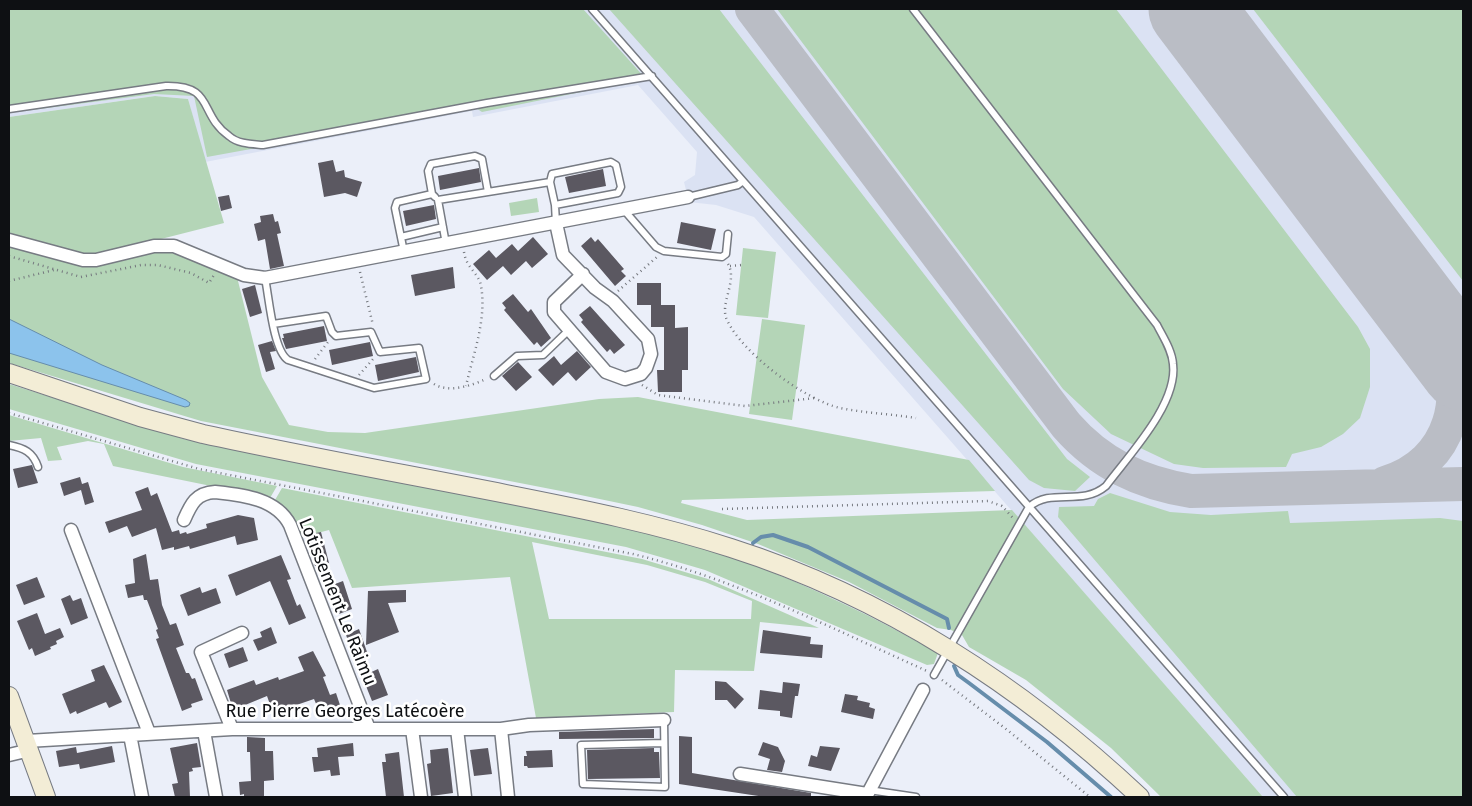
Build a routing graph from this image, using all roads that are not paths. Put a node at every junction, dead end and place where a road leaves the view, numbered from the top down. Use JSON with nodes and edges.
{"nodes":[{"id":1,"x":592,"y":9,"type":"edge"},
{"id":2,"x":913,"y":9,"type":"edge"},
{"id":3,"x":652,"y":76,"type":"junction"},
{"id":4,"x":9,"y":109,"type":"edge"},
{"id":5,"x":743,"y":181,"type":"junction"},
{"id":6,"x":550,"y":182,"type":"junction"},
{"id":7,"x":488,"y":192,"type":"junction"},
{"id":8,"x":432,"y":194,"type":"junction"},
{"id":9,"x":688,"y":197,"type":"joint"},
{"id":10,"x":438,"y":200,"type":"junction"},
{"id":11,"x":555,"y":205,"type":"junction"},
{"id":12,"x":624,"y":210,"type":"junction"},
{"id":13,"x":556,"y":223,"type":"junction"},
{"id":14,"x":443,"y":228,"type":"junction"},
{"id":15,"x":728,"y":234,"type":"dead end"},
{"id":16,"x":401,"y":236,"type":"junction"},
{"id":17,"x":9,"y":240,"type":"edge"},
{"id":18,"x":446,"y":244,"type":"junction"},
{"id":19,"x":404,"y":252,"type":"junction"},
{"id":20,"x":583,"y":274,"type":"junction"},
{"id":21,"x":265,"y":278,"type":"junction"},
{"id":22,"x":274,"y":324,"type":"junction"},
{"id":23,"x":569,"y":330,"type":"junction"},
{"id":24,"x":9,"y":373,"type":"edge"},
{"id":25,"x":494,"y":376,"type":"road end"},
{"id":26,"x":9,"y":445,"type":"edge"},
{"id":27,"x":38,"y":467,"type":"dead end"},
{"id":28,"x":1030,"y":507,"type":"junction"},
{"id":29,"x":184,"y":520,"type":"dead end"},
{"id":30,"x":71,"y":530,"type":"dead end"},
{"id":31,"x":242,"y":633,"type":"dead end"},
{"id":32,"x":950,"y":651,"type":"junction"},
{"id":33,"x":934,"y":675,"type":"road end"},
{"id":34,"x":923,"y":690,"type":"dead end"},
{"id":35,"x":9,"y":696,"type":"edge"},
{"id":36,"x":664,"y":720,"type":"joint"},
{"id":37,"x":232,"y":729,"type":"junction"},
{"id":38,"x":412,"y":729,"type":"junction"},
{"id":39,"x":457,"y":729,"type":"junction"},
{"id":40,"x":500,"y":729,"type":"junction"},
{"id":41,"x":369,"y":730,"type":"junction"},
{"id":42,"x":204,"y":731,"type":"junction"},
{"id":43,"x":149,"y":734,"type":"junction"},
{"id":44,"x":130,"y":735,"type":"junction"},
{"id":45,"x":664,"y":743,"type":"junction"},
{"id":46,"x":28,"y":746,"type":"junction"},
{"id":47,"x":9,"y":755,"type":"edge"},
{"id":48,"x":740,"y":774,"type":"dead end"},
{"id":49,"x":868,"y":794,"type":"edge"},
{"id":50,"x":46,"y":797,"type":"edge"},
{"id":51,"x":142,"y":797,"type":"edge"},
{"id":52,"x":216,"y":797,"type":"edge"},
{"id":53,"x":421,"y":797,"type":"edge"},
{"id":54,"x":465,"y":797,"type":"edge"},
{"id":55,"x":508,"y":797,"type":"edge"},
{"id":56,"x":916,"y":797,"type":"edge"},
{"id":57,"x":1140,"y":797,"type":"edge"},
{"id":58,"x":1284,"y":797,"type":"edge"}],
"edges":[{"from":1,"to":3,"type":"lane"},
{"from":2,"to":28,"type":"lane"},
{"from":3,"to":4,"type":"lane"},
{"from":3,"to":5,"type":"lane"},
{"from":5,"to":9,"type":"lane"},
{"from":5,"to":28,"type":"lane"},
{"from":6,"to":7,"type":"lane"},
{"from":6,"to":11,"type":"lane"},
{"from":6,"to":11,"type":"lane"},
{"from":7,"to":8,"type":"lane"},
{"from":7,"to":10,"type":"lane"},
{"from":8,"to":10,"type":"lane"},
{"from":8,"to":16,"type":"lane"},
{"from":9,"to":12,"type":"street"},
{"from":10,"to":14,"type":"lane"},
{"from":11,"to":13,"type":"lane"},
{"from":12,"to":13,"type":"street"},
{"from":12,"to":15,"type":"lane"},
{"from":13,"to":18,"type":"street"},
{"from":13,"to":20,"type":"street"},
{"from":14,"to":16,"type":"lane"},
{"from":14,"to":18,"type":"lane"},
{"from":16,"to":19,"type":"lane"},
{"from":17,"to":21,"type":"street"},
{"from":18,"to":19,"type":"street"},
{"from":19,"to":21,"type":"street"},
{"from":20,"to":23,"type":"street"},
{"from":20,"to":23,"type":"street"},
{"from":21,"to":22,"type":"lane"},
{"from":22,"to":22,"type":"lane"},
{"from":23,"to":25,"type":"lane"},
{"from":24,"to":32,"type":"street"},
{"from":26,"to":27,"type":"lane"},
{"from":28,"to":32,"type":"lane"},
{"from":28,"to":58,"type":"lane"},
{"from":29,"to":41,"type":"street","name":"Lotissement Le Raimu"},
{"from":30,"to":43,"type":"street"},
{"from":31,"to":37,"type":"street"},
{"from":32,"to":33,"type":"lane"},
{"from":32,"to":57,"type":"street"},
{"from":34,"to":49,"type":"street"},
{"from":35,"to":46,"type":"street"},
{"from":36,"to":40,"type":"street","name":"Rue Pierre Georges Latécoère"},
{"from":36,"to":45,"type":"lane"},
{"from":37,"to":41,"type":"street","name":"Rue Pierre Georges Latécoère"},
{"from":37,"to":42,"type":"street","name":"Rue Pierre Georges Latécoère"},
{"from":38,"to":39,"type":"street","name":"Rue Pierre Georges Latécoère"},
{"from":38,"to":41,"type":"street","name":"Rue Pierre Georges Latécoère"},
{"from":38,"to":53,"type":"street"},
{"from":39,"to":40,"type":"street","name":"Rue Pierre Georges Latécoère"},
{"from":39,"to":54,"type":"street"},
{"from":40,"to":55,"type":"street"},
{"from":42,"to":43,"type":"street","name":"Rue Pierre Georges Latécoère"},
{"from":42,"to":52,"type":"street"},
{"from":43,"to":44,"type":"street","name":"Rue Pierre Georges Latécoère"},
{"from":44,"to":46,"type":"street","name":"Rue Pierre Georges Latécoère"},
{"from":44,"to":51,"type":"street"},
{"from":45,"to":45,"type":"lane"},
{"from":46,"to":47,"type":"street","name":"Rue Pierre Georges Latécoère"},
{"from":46,"to":50,"type":"street"},
{"from":48,"to":49,"type":"street"},
{"from":49,"to":56,"type":"lane"}]}
